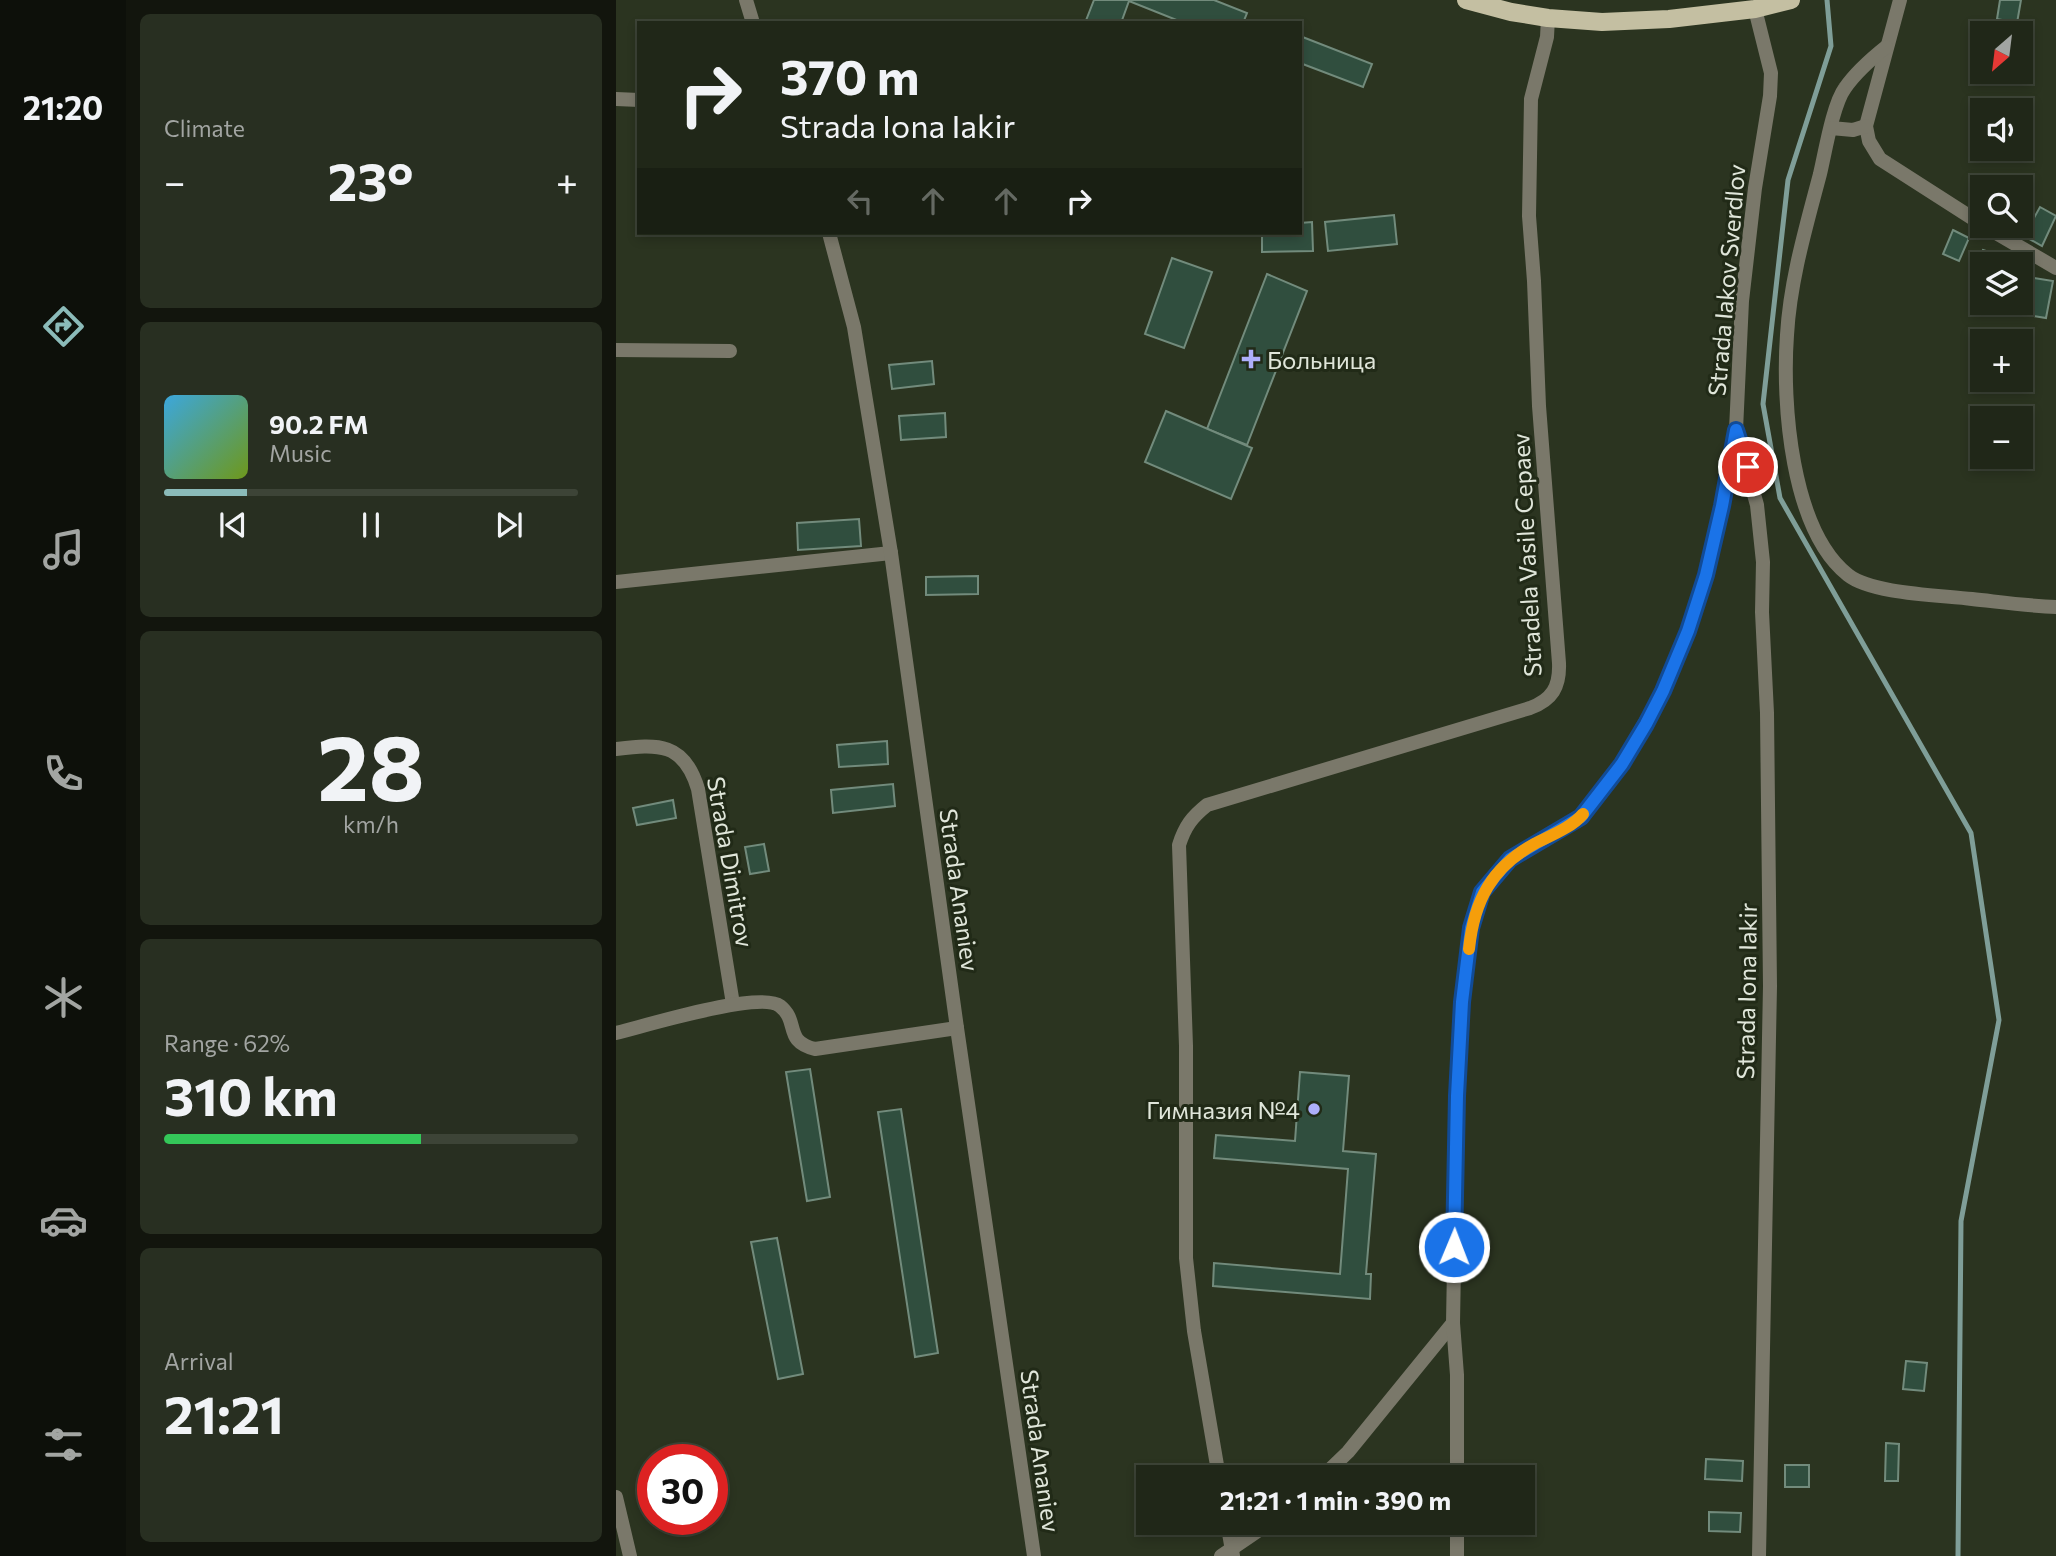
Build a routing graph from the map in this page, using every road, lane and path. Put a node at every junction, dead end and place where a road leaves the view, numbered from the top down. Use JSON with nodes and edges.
{"nodes":[{"id":1,"x":746,"y":0,"type":"edge"},
{"id":2,"x":1466,"y":0,"type":"edge"},
{"id":3,"x":1791,"y":0,"type":"edge"},
{"id":4,"x":1900,"y":0,"type":"edge"},
{"id":5,"x":1763,"y":7,"type":"junction"},
{"id":6,"x":1548,"y":18,"type":"junction"},
{"id":7,"x":752,"y":21,"type":"edge"},
{"id":8,"x":1886,"y":47,"type":"junction"},
{"id":9,"x":616,"y":99,"type":"edge"},
{"id":10,"x":637,"y":100,"type":"edge"},
{"id":11,"x":1866,"y":126,"type":"junction"},
{"id":12,"x":1831,"y":128,"type":"junction"},
{"id":13,"x":1970,"y":217,"type":"edge"},
{"id":14,"x":830,"y":235,"type":"edge"},
{"id":15,"x":2005,"y":238,"type":"edge"},
{"id":16,"x":2056,"y":268,"type":"edge"},
{"id":17,"x":616,"y":350,"type":"edge"},
{"id":18,"x":730,"y":351,"type":"dead end"},
{"id":19,"x":1736,"y":430,"type":"junction"},
{"id":20,"x":891,"y":553,"type":"junction"},
{"id":21,"x":616,"y":582,"type":"edge"},
{"id":22,"x":2056,"y":607,"type":"edge"},
{"id":23,"x":616,"y":749,"type":"edge"},
{"id":24,"x":733,"y":1004,"type":"junction"},
{"id":25,"x":957,"y":1028,"type":"junction"},
{"id":26,"x":616,"y":1033,"type":"edge"},
{"id":27,"x":1453,"y":1323,"type":"junction"},
{"id":28,"x":1217,"y":1465,"type":"edge"},
{"id":29,"x":1334,"y":1465,"type":"edge"},
{"id":30,"x":1457,"y":1465,"type":"edge"},
{"id":31,"x":616,"y":1497,"type":"edge"},
{"id":32,"x":1227,"y":1535,"type":"edge"},
{"id":33,"x":1254,"y":1535,"type":"edge"},
{"id":34,"x":1457,"y":1535,"type":"edge"},
{"id":35,"x":1228,"y":1554,"type":"edge"},
{"id":36,"x":630,"y":1556,"type":"edge"},
{"id":37,"x":1034,"y":1556,"type":"edge"},
{"id":38,"x":1457,"y":1556,"type":"edge"},
{"id":39,"x":1759,"y":1556,"type":"edge"}],
"edges":[{"from":1,"to":7,"type":"street"},
{"from":2,"to":6,"type":"main road"},
{"from":3,"to":5,"type":"main road"},
{"from":4,"to":8,"type":"street"},
{"from":5,"to":6,"type":"main road"},
{"from":5,"to":19,"type":"street","name":"Strada Iakov Sverdlov"},
{"from":6,"to":28,"type":"street","name":"Stradela Vasile Cepaev"},
{"from":8,"to":11,"type":"street"},
{"from":8,"to":12,"type":"street"},
{"from":9,"to":10,"type":"street"},
{"from":11,"to":12,"type":"street"},
{"from":11,"to":13,"type":"street"},
{"from":12,"to":22,"type":"street"},
{"from":14,"to":20,"type":"street","name":"Strada Ananiev"},
{"from":15,"to":16,"type":"street"},
{"from":17,"to":18,"type":"street"},
{"from":19,"to":27,"type":"street","name":"Strada Iakov Sverdlov"},
{"from":19,"to":39,"type":"street","name":"Strada Iona Iakir"},
{"from":20,"to":21,"type":"street"},
{"from":20,"to":25,"type":"street","name":"Strada Ananiev"},
{"from":23,"to":24,"type":"street","name":"Strada Dimitrov"},
{"from":24,"to":25,"type":"street"},
{"from":24,"to":26,"type":"street"},
{"from":25,"to":37,"type":"street","name":"Strada Ananiev"},
{"from":27,"to":29,"type":"street"},
{"from":27,"to":30,"type":"street","name":"Strada Iakov Sverdlov"},
{"from":31,"to":36,"type":"street"},
{"from":32,"to":35,"type":"street"},
{"from":33,"to":35,"type":"street"},
{"from":34,"to":38,"type":"street"}]}
